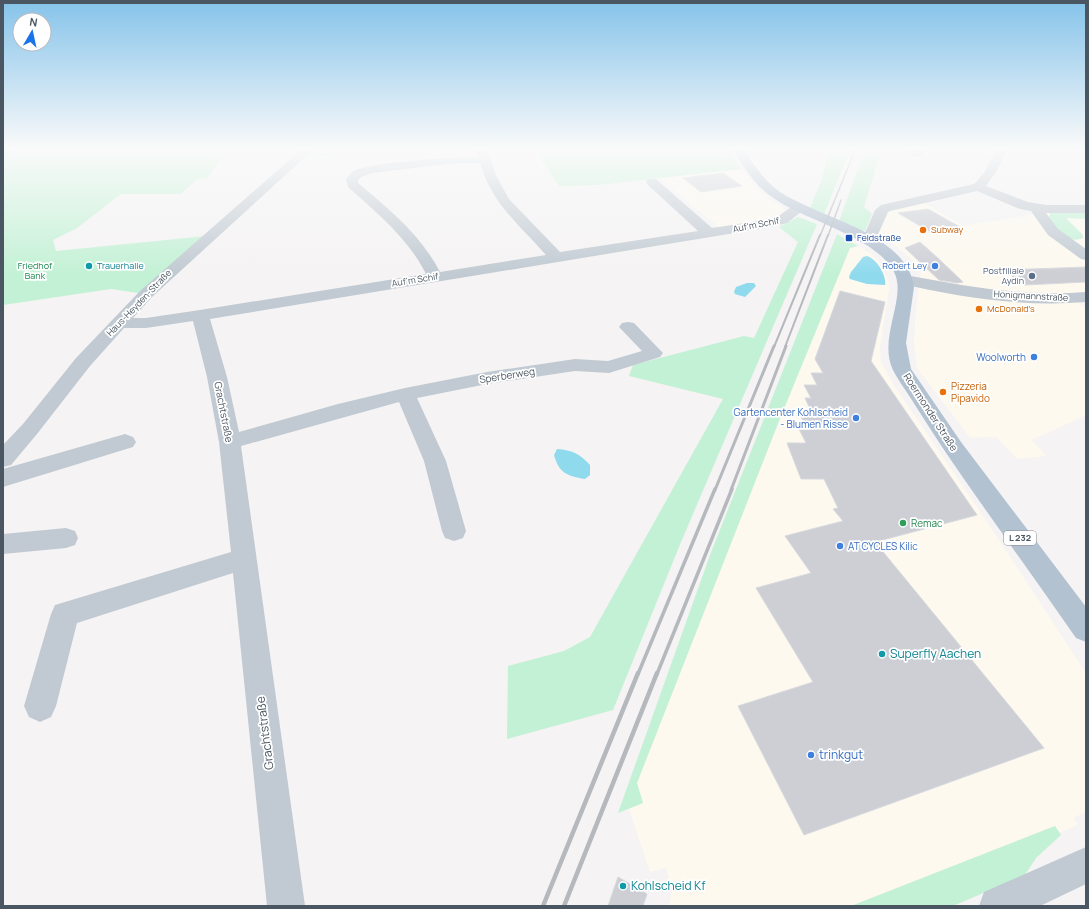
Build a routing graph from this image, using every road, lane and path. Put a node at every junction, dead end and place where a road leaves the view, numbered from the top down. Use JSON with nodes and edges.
{"nodes":[{"id":1,"x":261,"y":190,"type":"edge"},
{"id":2,"x":360,"y":190,"type":"edge"},
{"id":3,"x":496,"y":190,"type":"edge"},
{"id":4,"x":661,"y":190,"type":"edge"},
{"id":5,"x":771,"y":190,"type":"edge"},
{"id":6,"x":962,"y":190,"type":"edge"},
{"id":7,"x":986,"y":190,"type":"edge"},
{"id":8,"x":1036,"y":208,"type":"junction"},
{"id":9,"x":1086,"y":209,"type":"edge"},
{"id":10,"x":804,"y":210,"type":"junction"},
{"id":11,"x":709,"y":233,"type":"junction"},
{"id":12,"x":860,"y":237,"type":"junction"},
{"id":13,"x":1086,"y":256,"type":"edge"},
{"id":14,"x":557,"y":258,"type":"junction"},
{"id":15,"x":436,"y":277,"type":"junction"},
{"id":16,"x":905,"y":280,"type":"junction"},
{"id":17,"x":1086,"y":297,"type":"edge"},
{"id":18,"x":200,"y":315,"type":"junction"},
{"id":19,"x":120,"y":322,"type":"junction"},
{"id":20,"x":628,"y":327,"type":"dead end"},
{"id":21,"x":405,"y":394,"type":"junction"},
{"id":22,"x":125,"y":442,"type":"dead end"},
{"id":23,"x":230,"y":442,"type":"junction"},
{"id":24,"x":3,"y":458,"type":"edge"},
{"id":25,"x":3,"y":478,"type":"edge"},
{"id":26,"x":454,"y":531,"type":"dead end"},
{"id":27,"x":66,"y":538,"type":"dead end"},
{"id":28,"x":3,"y":544,"type":"edge"},
{"id":29,"x":244,"y":559,"type":"junction"},
{"id":30,"x":1086,"y":628,"type":"edge"},
{"id":31,"x":40,"y":706,"type":"dead end"},
{"id":32,"x":1086,"y":865,"type":"edge"},
{"id":33,"x":286,"y":906,"type":"edge"},
{"id":34,"x":998,"y":906,"type":"edge"}],
"edges":[{"from":1,"to":19,"type":"street","name":"Haus-Heyden-Straße"},
{"from":2,"to":15,"type":"street"},
{"from":3,"to":14,"type":"street"},
{"from":4,"to":11,"type":"street"},
{"from":5,"to":10,"type":"main road"},
{"from":6,"to":12,"type":"street"},
{"from":7,"to":8,"type":"street"},
{"from":8,"to":9,"type":"street"},
{"from":8,"to":13,"type":"street"},
{"from":10,"to":11,"type":"street","name":"Auf'm Schif"},
{"from":10,"to":12,"type":"main road"},
{"from":11,"to":14,"type":"street","name":"Auf'm Schif"},
{"from":12,"to":16,"type":"main road"},
{"from":14,"to":15,"type":"street","name":"Auf'm Schif"},
{"from":15,"to":18,"type":"street","name":"Auf'm Schif"},
{"from":16,"to":17,"type":"street","name":"Honigmannstraße"},
{"from":16,"to":30,"type":"main road","name":"Roermonder Straße","number":"L 232"},
{"from":18,"to":19,"type":"street","name":"Auf'm Schif"},
{"from":18,"to":23,"type":"street","name":"Grachtstraße"},
{"from":19,"to":24,"type":"street","name":"Haus-Heyden-Straße"},
{"from":20,"to":21,"type":"street","name":"Sperberweg"},
{"from":21,"to":23,"type":"street","name":"Sperberweg"},
{"from":21,"to":26,"type":"street"},
{"from":22,"to":25,"type":"street"},
{"from":23,"to":29,"type":"street","name":"Grachtstraße"},
{"from":27,"to":28,"type":"street"},
{"from":29,"to":31,"type":"street"},
{"from":29,"to":33,"type":"street","name":"Grachtstraße"},
{"from":32,"to":34,"type":"street"}]}
